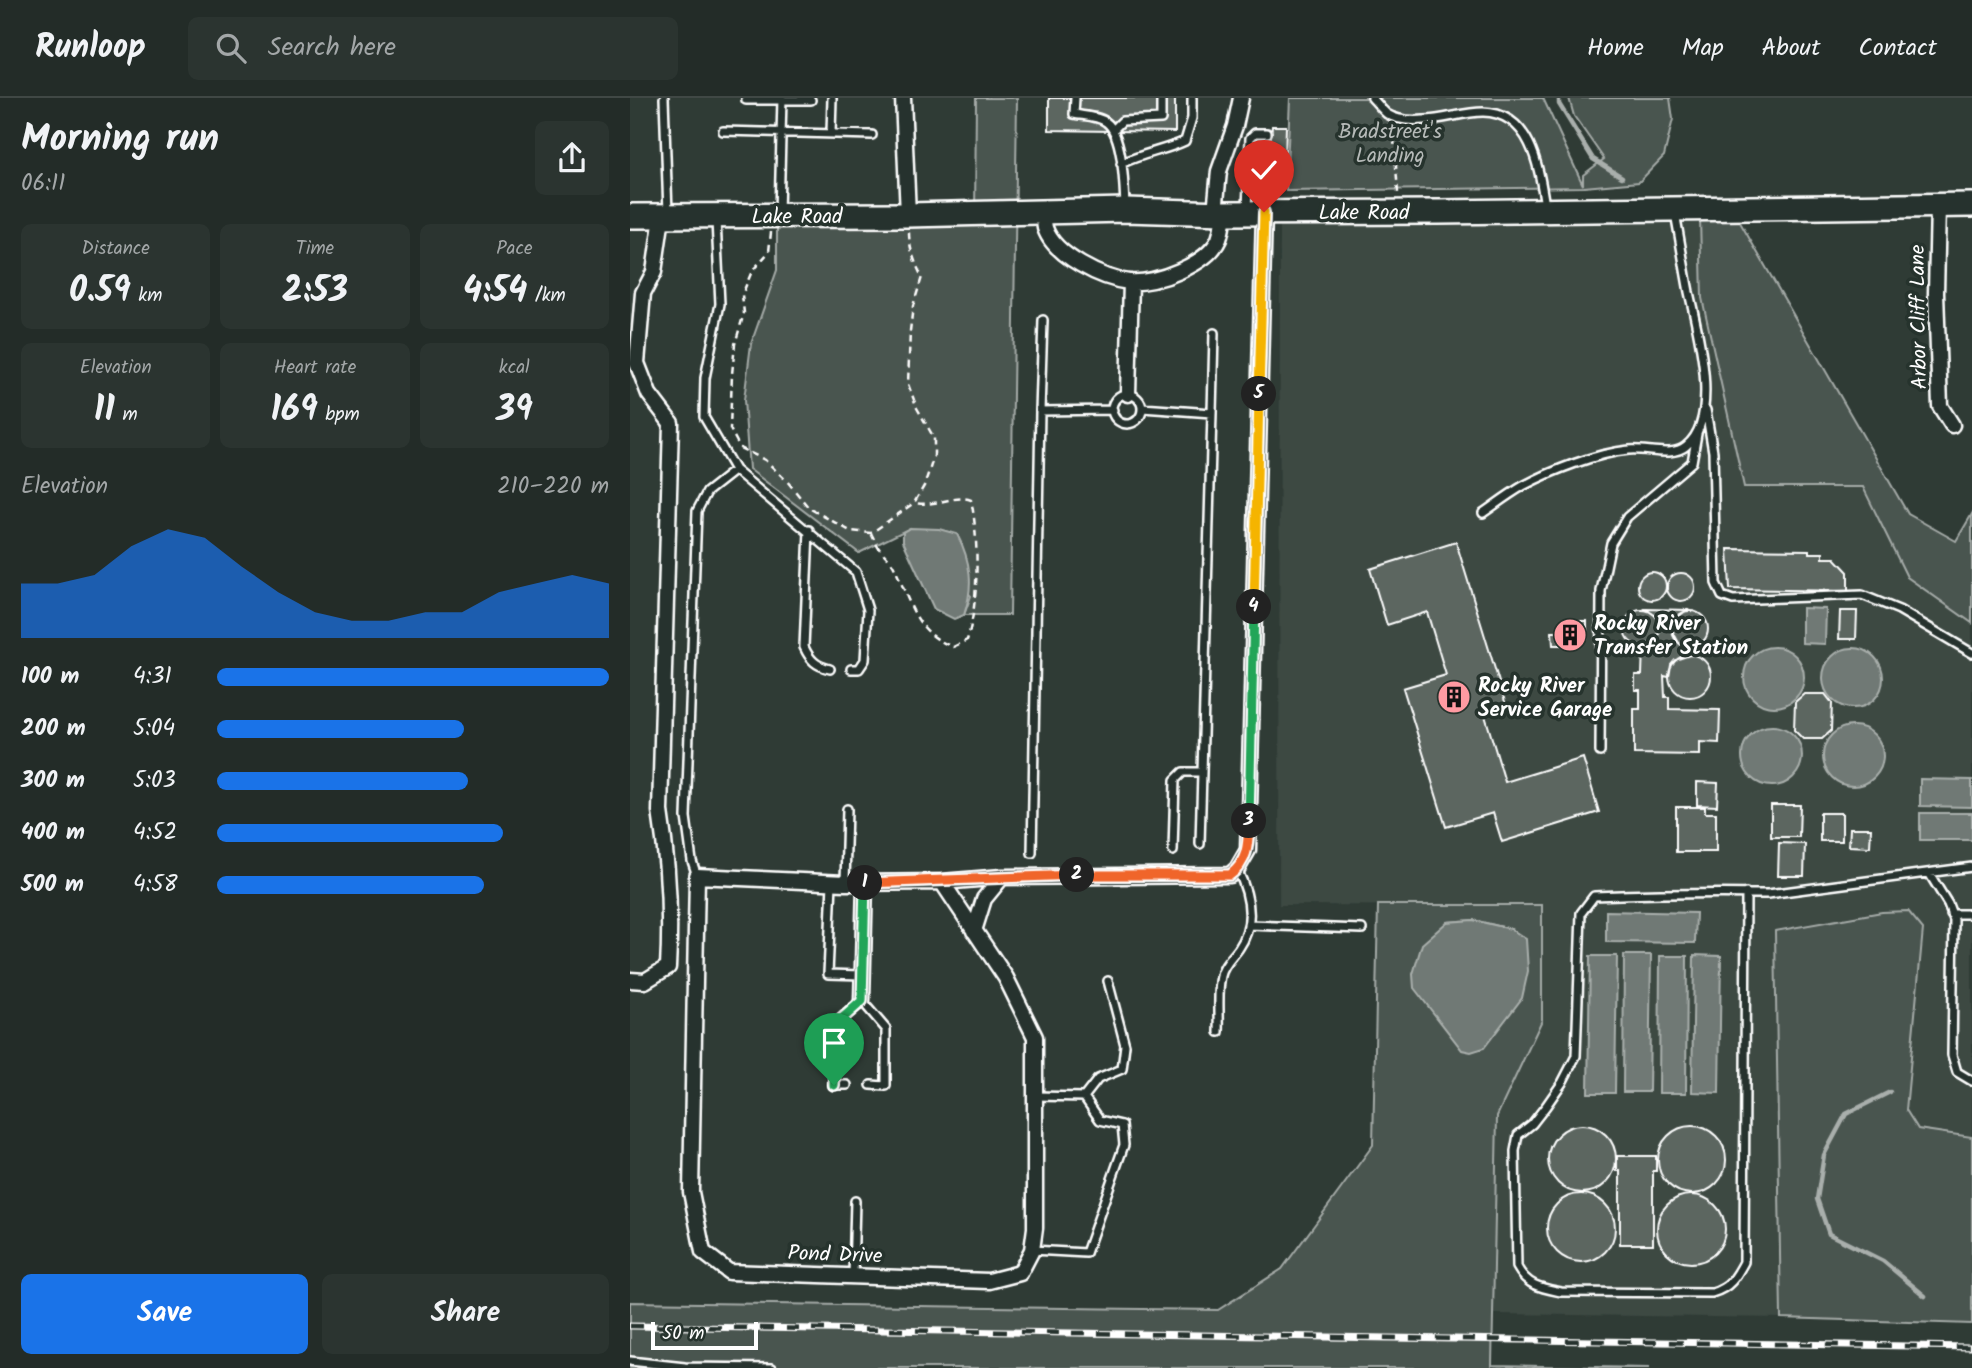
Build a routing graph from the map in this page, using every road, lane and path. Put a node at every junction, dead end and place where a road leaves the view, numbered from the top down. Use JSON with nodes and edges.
{"nodes":[{"id":1,"x":664,"y":98,"type":"edge"},
{"id":2,"x":746,"y":98,"type":"edge"},
{"id":3,"x":832,"y":98,"type":"edge"},
{"id":4,"x":903,"y":98,"type":"edge"},
{"id":5,"x":1075,"y":98,"type":"edge"},
{"id":6,"x":1161,"y":98,"type":"edge"},
{"id":7,"x":1192,"y":98,"type":"edge"},
{"id":8,"x":1241,"y":98,"type":"edge"},
{"id":9,"x":1372,"y":98,"type":"edge"},
{"id":10,"x":782,"y":99,"type":"edge"},
{"id":11,"x":811,"y":100,"type":"dead end"},
{"id":12,"x":1392,"y":121,"type":"dead end"},
{"id":13,"x":1114,"y":129,"type":"junction"},
{"id":14,"x":723,"y":131,"type":"dead end"},
{"id":15,"x":781,"y":133,"type":"junction"},
{"id":16,"x":1267,"y":133,"type":"dead end"},
{"id":17,"x":831,"y":134,"type":"junction"},
{"id":18,"x":872,"y":135,"type":"dead end"},
{"id":19,"x":1121,"y":164,"type":"junction"},
{"id":20,"x":1398,"y":193,"type":"dead end"},
{"id":21,"x":1938,"y":205,"type":"junction"},
{"id":22,"x":1972,"y":205,"type":"edge"},
{"id":23,"x":1674,"y":209,"type":"junction"},
{"id":24,"x":1126,"y":210,"type":"junction"},
{"id":25,"x":1546,"y":211,"type":"junction"},
{"id":26,"x":1044,"y":212,"type":"junction"},
{"id":27,"x":1256,"y":212,"type":"junction"},
{"id":28,"x":1220,"y":213,"type":"junction"},
{"id":29,"x":630,"y":216,"type":"edge"},
{"id":30,"x":716,"y":216,"type":"junction"},
{"id":31,"x":665,"y":217,"type":"junction"},
{"id":32,"x":908,"y":223,"type":"junction"},
{"id":33,"x":775,"y":224,"type":"junction"},
{"id":34,"x":1131,"y":282,"type":"junction"},
{"id":35,"x":1042,"y":320,"type":"dead end"},
{"id":36,"x":1214,"y":333,"type":"dead end"},
{"id":37,"x":1128,"y":394,"type":"junction"},
{"id":38,"x":1705,"y":405,"type":"junction"},
{"id":39,"x":1142,"y":408,"type":"junction"},
{"id":40,"x":1113,"y":410,"type":"junction"},
{"id":41,"x":1040,"y":411,"type":"junction"},
{"id":42,"x":1212,"y":413,"type":"junction"},
{"id":43,"x":1952,"y":425,"type":"dead end"},
{"id":44,"x":1698,"y":430,"type":"junction"},
{"id":45,"x":735,"y":470,"type":"junction"},
{"id":46,"x":914,"y":503,"type":"junction"},
{"id":47,"x":1483,"y":513,"type":"dead end"},
{"id":48,"x":809,"y":530,"type":"junction"},
{"id":49,"x":871,"y":533,"type":"junction"},
{"id":50,"x":1972,"y":653,"type":"edge"},
{"id":51,"x":830,"y":669,"type":"dead end"},
{"id":52,"x":851,"y":669,"type":"dead end"},
{"id":53,"x":1600,"y":752,"type":"dead end"},
{"id":54,"x":1202,"y":772,"type":"junction"},
{"id":55,"x":847,"y":808,"type":"dead end"},
{"id":56,"x":1200,"y":844,"type":"dead end"},
{"id":57,"x":1173,"y":851,"type":"dead end"},
{"id":58,"x":1032,"y":853,"type":"dead end"},
{"id":59,"x":1972,"y":867,"type":"edge"},
{"id":60,"x":1237,"y":870,"type":"junction"},
{"id":61,"x":1929,"y":873,"type":"junction"},
{"id":62,"x":697,"y":876,"type":"junction"},
{"id":63,"x":1002,"y":877,"type":"junction"},
{"id":64,"x":865,"y":882,"type":"junction"},
{"id":65,"x":942,"y":882,"type":"junction"},
{"id":66,"x":839,"y":883,"type":"junction"},
{"id":67,"x":1746,"y":893,"type":"junction"},
{"id":68,"x":1951,"y":914,"type":"junction"},
{"id":69,"x":1972,"y":914,"type":"edge"},
{"id":70,"x":1248,"y":925,"type":"junction"},
{"id":71,"x":1362,"y":929,"type":"dead end"},
{"id":72,"x":974,"y":931,"type":"junction"},
{"id":73,"x":863,"y":975,"type":"junction"},
{"id":74,"x":1108,"y":981,"type":"dead end"},
{"id":75,"x":630,"y":984,"type":"edge"},
{"id":76,"x":862,"y":1001,"type":"junction"},
{"id":77,"x":1219,"y":1032,"type":"dead end"},
{"id":78,"x":1972,"y":1081,"type":"edge"},
{"id":79,"x":847,"y":1085,"type":"dead end"},
{"id":80,"x":872,"y":1085,"type":"dead end"},
{"id":81,"x":1035,"y":1096,"type":"junction"},
{"id":82,"x":1084,"y":1097,"type":"junction"},
{"id":83,"x":855,"y":1201,"type":"dead end"},
{"id":84,"x":1032,"y":1250,"type":"junction"},
{"id":85,"x":853,"y":1276,"type":"junction"},
{"id":86,"x":630,"y":1361,"type":"edge"},
{"id":87,"x":772,"y":1368,"type":"edge"}],
"edges":[{"from":1,"to":31,"type":"lane"},
{"from":2,"to":10,"type":"lane"},
{"from":3,"to":17,"type":"lane"},
{"from":4,"to":32,"type":"street"},
{"from":5,"to":13,"type":"lane"},
{"from":6,"to":13,"type":"lane"},
{"from":7,"to":19,"type":"lane"},
{"from":8,"to":28,"type":"street"},
{"from":9,"to":25,"type":"lane"},
{"from":10,"to":11,"type":"lane"},
{"from":10,"to":15,"type":"lane"},
{"from":12,"to":20,"type":"path"},
{"from":13,"to":19,"type":"lane"},
{"from":14,"to":15,"type":"lane"},
{"from":15,"to":17,"type":"lane"},
{"from":15,"to":33,"type":"lane"},
{"from":16,"to":27,"type":"lane"},
{"from":17,"to":18,"type":"lane"},
{"from":19,"to":24,"type":"lane"},
{"from":21,"to":22,"type":"main road","name":"Lake Road"},
{"from":21,"to":23,"type":"main road","name":"Lake Road"},
{"from":21,"to":43,"type":"street","name":"Arbor Cliff Lane"},
{"from":23,"to":25,"type":"main road","name":"Lake Road"},
{"from":23,"to":38,"type":"lane"},
{"from":24,"to":26,"type":"main road","name":"Lake Road"},
{"from":24,"to":28,"type":"main road","name":"Lake Road"},
{"from":25,"to":27,"type":"main road","name":"Lake Road"},
{"from":26,"to":32,"type":"main road","name":"Lake Road"},
{"from":26,"to":34,"type":"street"},
{"from":27,"to":28,"type":"main road","name":"Lake Road"},
{"from":27,"to":60,"type":"street"},
{"from":28,"to":34,"type":"street"},
{"from":29,"to":31,"type":"main road","name":"Lake Road"},
{"from":30,"to":31,"type":"main road","name":"Lake Road"},
{"from":30,"to":33,"type":"main road","name":"Lake Road"},
{"from":30,"to":45,"type":"lane"},
{"from":31,"to":75,"type":"street"},
{"from":32,"to":33,"type":"main road","name":"Lake Road"},
{"from":32,"to":46,"type":"path"},
{"from":33,"to":49,"type":"path"},
{"from":34,"to":37,"type":"street"},
{"from":35,"to":41,"type":"lane"},
{"from":36,"to":42,"type":"lane"},
{"from":37,"to":39,"type":"lane"},
{"from":37,"to":40,"type":"lane"},
{"from":38,"to":44,"type":"lane"},
{"from":38,"to":50,"type":"lane"},
{"from":39,"to":40,"type":"lane"},
{"from":39,"to":42,"type":"lane"},
{"from":40,"to":41,"type":"lane"},
{"from":41,"to":58,"type":"lane"},
{"from":42,"to":54,"type":"lane"},
{"from":44,"to":47,"type":"lane"},
{"from":44,"to":53,"type":"lane"},
{"from":45,"to":48,"type":"lane"},
{"from":45,"to":62,"type":"lane"},
{"from":46,"to":49,"type":"path"},
{"from":46,"to":49,"type":"path"},
{"from":48,"to":51,"type":"lane"},
{"from":48,"to":52,"type":"lane"},
{"from":54,"to":56,"type":"lane"},
{"from":54,"to":57,"type":"lane"},
{"from":55,"to":66,"type":"lane"},
{"from":59,"to":61,"type":"lane"},
{"from":60,"to":63,"type":"street"},
{"from":60,"to":70,"type":"lane"},
{"from":61,"to":67,"type":"lane"},
{"from":61,"to":68,"type":"lane"},
{"from":62,"to":66,"type":"street"},
{"from":62,"to":85,"type":"street","name":"Pond Drive"},
{"from":63,"to":65,"type":"street"},
{"from":63,"to":72,"type":"street"},
{"from":64,"to":65,"type":"street"},
{"from":64,"to":66,"type":"street"},
{"from":64,"to":73,"type":"street"},
{"from":65,"to":72,"type":"street"},
{"from":66,"to":73,"type":"lane"},
{"from":67,"to":67,"type":"lane"},
{"from":68,"to":69,"type":"lane"},
{"from":68,"to":78,"type":"lane"},
{"from":70,"to":71,"type":"lane"},
{"from":70,"to":77,"type":"lane"},
{"from":72,"to":81,"type":"street"},
{"from":73,"to":76,"type":"street"},
{"from":74,"to":82,"type":"lane"},
{"from":76,"to":79,"type":"lane"},
{"from":76,"to":80,"type":"lane"},
{"from":81,"to":82,"type":"lane"},
{"from":81,"to":84,"type":"street"},
{"from":82,"to":84,"type":"lane"},
{"from":83,"to":85,"type":"lane"},
{"from":84,"to":85,"type":"street","name":"Pond Drive"},
{"from":86,"to":87,"type":"lane"}]}
